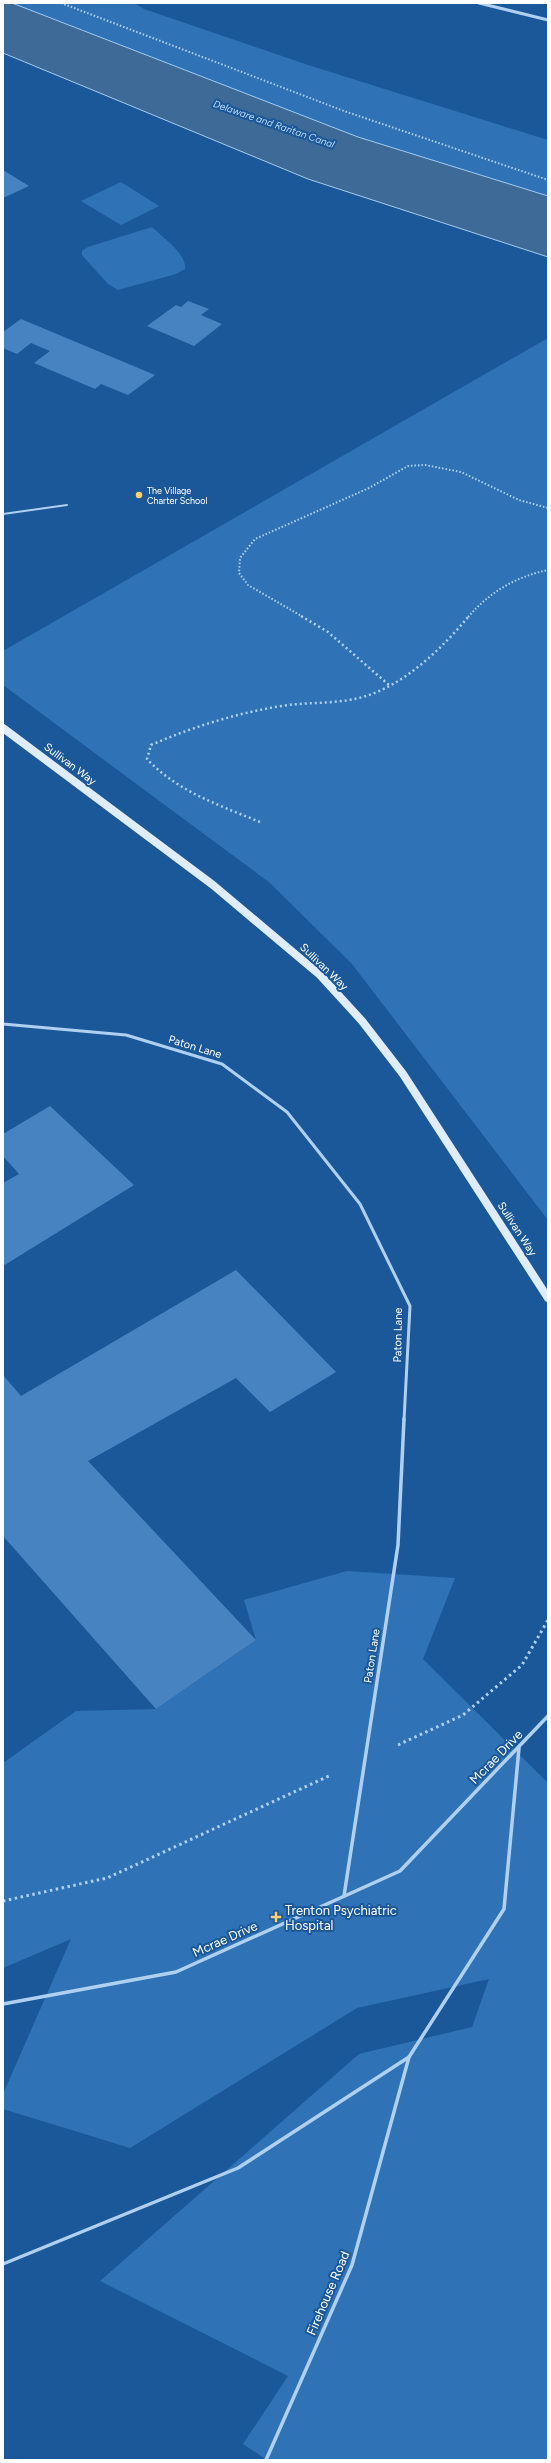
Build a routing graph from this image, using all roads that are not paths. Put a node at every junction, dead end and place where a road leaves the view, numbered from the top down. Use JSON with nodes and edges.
{"nodes":[{"id":1,"x":479,"y":3,"type":"edge"},
{"id":2,"x":548,"y":20,"type":"edge"},
{"id":3,"x":67,"y":505,"type":"dead end"},
{"id":4,"x":3,"y":514,"type":"edge"},
{"id":5,"x":3,"y":728,"type":"edge"},
{"id":6,"x":3,"y":1024,"type":"edge"},
{"id":7,"x":548,"y":1298,"type":"edge"},
{"id":8,"x":548,"y":1716,"type":"edge"},
{"id":9,"x":518,"y":1748,"type":"junction"},
{"id":10,"x":344,"y":1896,"type":"junction"},
{"id":11,"x":3,"y":2004,"type":"edge"},
{"id":12,"x":409,"y":2057,"type":"junction"},
{"id":13,"x":3,"y":2264,"type":"edge"},
{"id":14,"x":266,"y":2460,"type":"edge"}],
"edges":[{"from":1,"to":2,"type":"street"},
{"from":3,"to":4,"type":"lane"},
{"from":5,"to":7,"type":"main road","name":"Sullivan Way"},
{"from":6,"to":10,"type":"lane","name":"Paton Lane"},
{"from":8,"to":9,"type":"lane","name":"Mcrae Drive"},
{"from":9,"to":10,"type":"lane","name":"Mcrae Drive"},
{"from":9,"to":12,"type":"lane"},
{"from":10,"to":11,"type":"lane","name":"Mcrae Drive"},
{"from":12,"to":13,"type":"lane"},
{"from":12,"to":14,"type":"lane","name":"Firehouse Road"}]}
